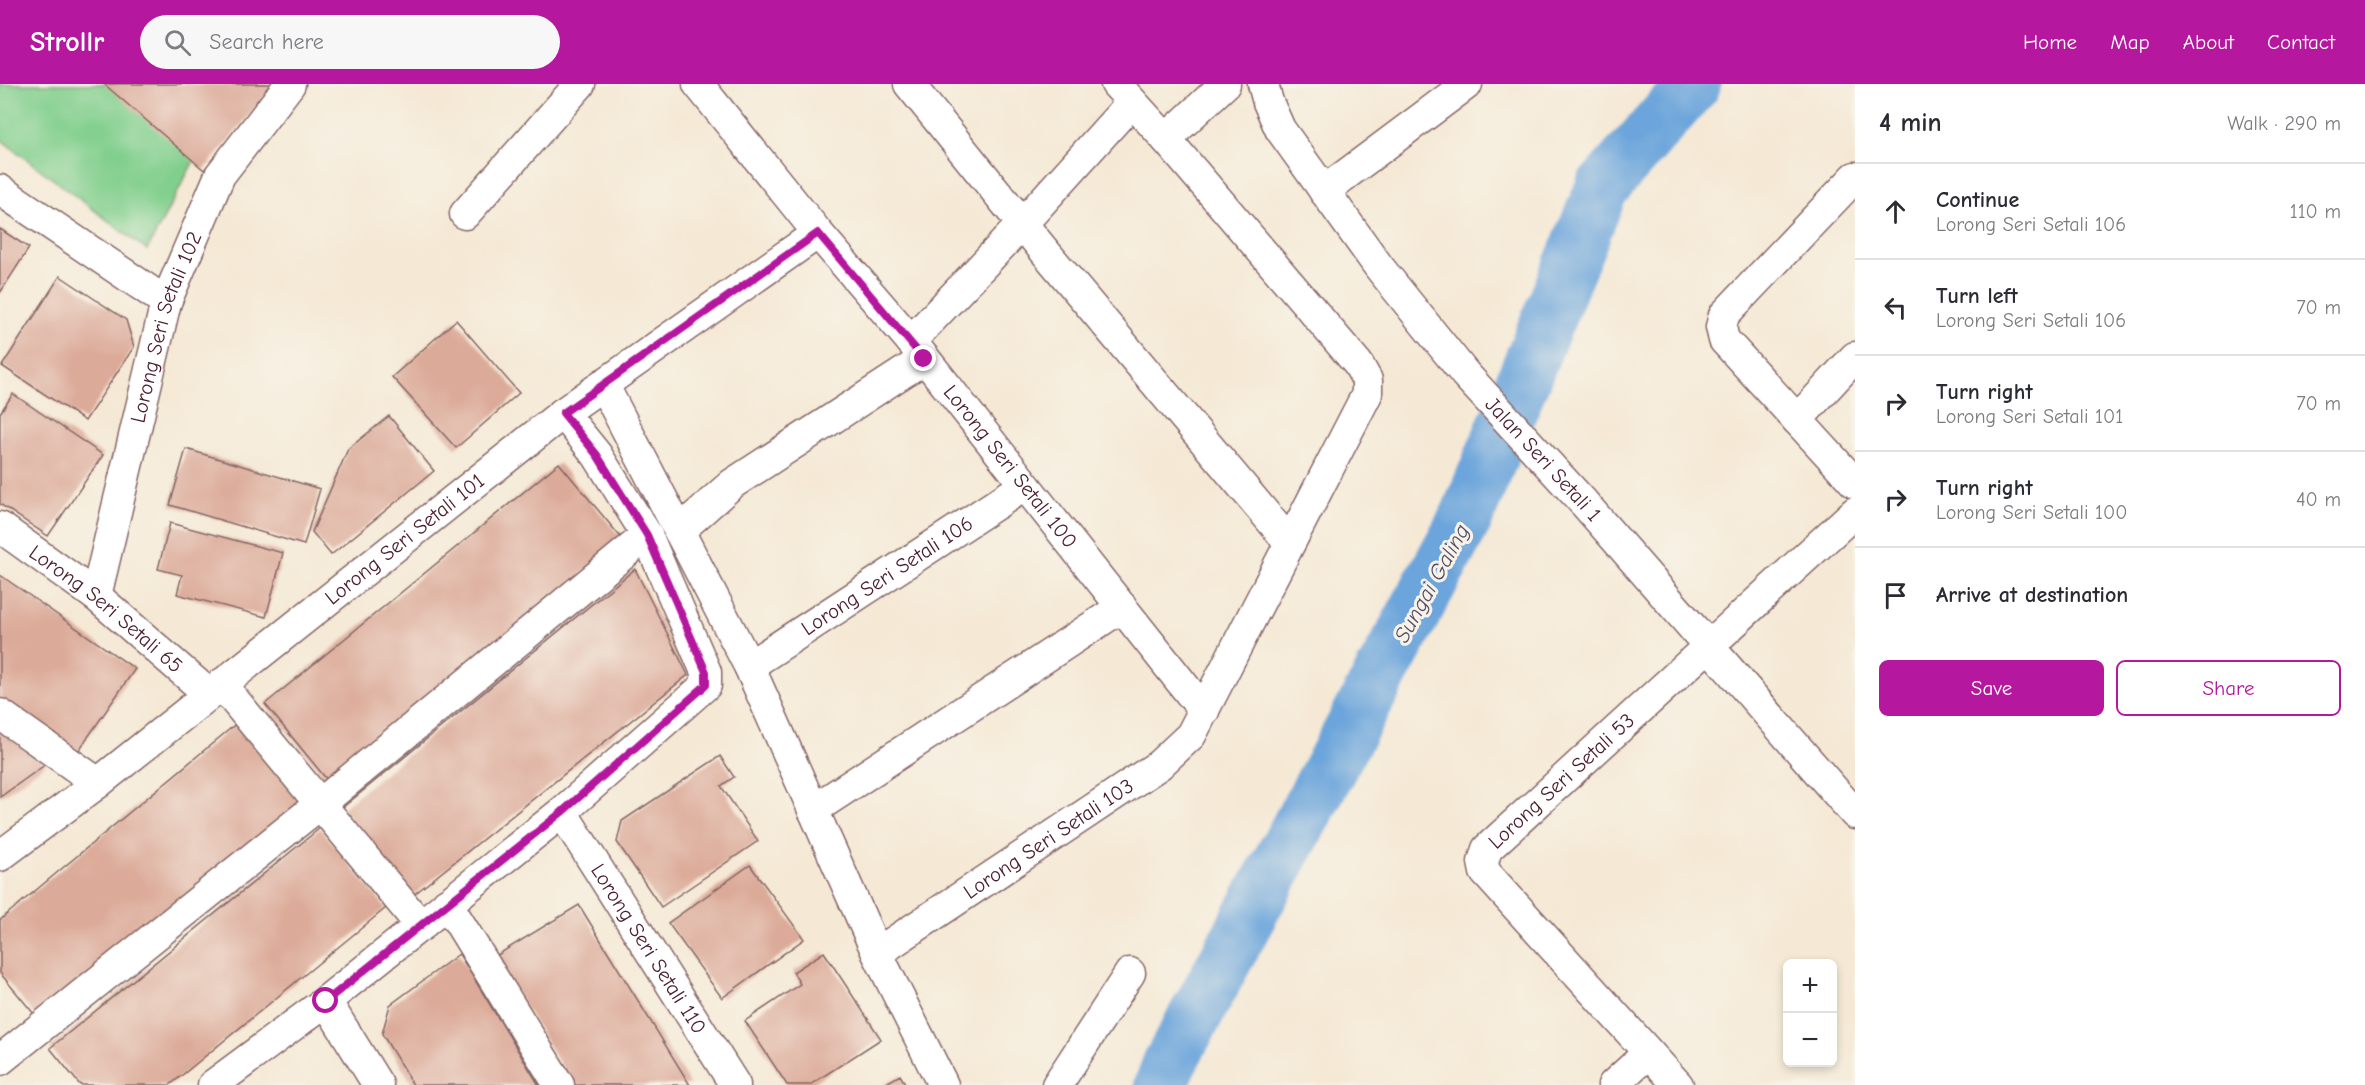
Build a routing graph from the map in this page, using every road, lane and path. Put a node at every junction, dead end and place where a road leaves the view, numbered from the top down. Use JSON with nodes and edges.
{"nodes":[{"id":1,"x":290,"y":84,"type":"edge"},
{"id":2,"x":580,"y":84,"type":"edge"},
{"id":3,"x":698,"y":84,"type":"edge"},
{"id":4,"x":909,"y":84,"type":"edge"},
{"id":5,"x":1225,"y":84,"type":"edge"},
{"id":6,"x":1263,"y":84,"type":"edge"},
{"id":7,"x":1467,"y":84,"type":"edge"},
{"id":8,"x":1124,"y":93,"type":"edge"},
{"id":9,"x":1166,"y":139,"type":"junction"},
{"id":10,"x":1855,"y":177,"type":"edge"},
{"id":11,"x":0,"y":190,"type":"edge"},
{"id":12,"x":1324,"y":191,"type":"junction"},
{"id":13,"x":465,"y":213,"type":"dead end"},
{"id":14,"x":1023,"y":223,"type":"junction"},
{"id":15,"x":818,"y":233,"type":"junction"},
{"id":16,"x":166,"y":302,"type":"junction"},
{"id":17,"x":917,"y":350,"type":"junction"},
{"id":18,"x":1855,"y":357,"type":"edge"},
{"id":19,"x":603,"y":384,"type":"junction"},
{"id":20,"x":563,"y":413,"type":"junction"},
{"id":21,"x":1797,"y":420,"type":"junction"},
{"id":22,"x":1855,"y":483,"type":"edge"},
{"id":23,"x":1024,"y":486,"type":"junction"},
{"id":24,"x":1855,"y":512,"type":"edge"},
{"id":25,"x":0,"y":528,"type":"edge"},
{"id":26,"x":679,"y":531,"type":"junction"},
{"id":27,"x":647,"y":535,"type":"junction"},
{"id":28,"x":1289,"y":542,"type":"junction"},
{"id":29,"x":96,"y":596,"type":"junction"},
{"id":30,"x":1122,"y":607,"type":"junction"},
{"id":31,"x":1707,"y":646,"type":"junction"},
{"id":32,"x":748,"y":666,"type":"junction"},
{"id":33,"x":215,"y":689,"type":"junction"},
{"id":34,"x":1204,"y":711,"type":"junction"},
{"id":35,"x":0,"y":714,"type":"edge"},
{"id":36,"x":98,"y":783,"type":"junction"},
{"id":37,"x":320,"y":804,"type":"junction"},
{"id":38,"x":813,"y":810,"type":"junction"},
{"id":39,"x":562,"y":812,"type":"junction"},
{"id":40,"x":1855,"y":814,"type":"edge"},
{"id":41,"x":0,"y":856,"type":"edge"},
{"id":42,"x":447,"y":903,"type":"junction"},
{"id":43,"x":421,"y":926,"type":"junction"},
{"id":44,"x":877,"y":953,"type":"junction"},
{"id":45,"x":1131,"y":973,"type":"dead end"},
{"id":46,"x":326,"y":1001,"type":"junction"},
{"id":47,"x":1648,"y":1053,"type":"junction"},
{"id":48,"x":0,"y":1060,"type":"edge"},
{"id":49,"x":213,"y":1085,"type":"edge"},
{"id":50,"x":378,"y":1085,"type":"edge"},
{"id":51,"x":559,"y":1085,"type":"edge"},
{"id":52,"x":735,"y":1085,"type":"edge"},
{"id":53,"x":943,"y":1085,"type":"edge"},
{"id":54,"x":1057,"y":1085,"type":"edge"},
{"id":55,"x":1613,"y":1085,"type":"edge"},
{"id":56,"x":1678,"y":1085,"type":"edge"}],
"edges":[{"from":1,"to":16,"type":"street","name":"Lorong Seri Setali 102"},
{"from":2,"to":13,"type":"street"},
{"from":3,"to":15,"type":"street","name":"Lorong Seri Setali 100"},
{"from":4,"to":14,"type":"street"},
{"from":5,"to":9,"type":"street"},
{"from":6,"to":12,"type":"street","name":"Jalan Seri Setali 1"},
{"from":7,"to":12,"type":"street"},
{"from":8,"to":9,"type":"street"},
{"from":8,"to":14,"type":"street"},
{"from":9,"to":28,"type":"street","name":"Lorong Seri Setali 103"},
{"from":10,"to":21,"type":"street"},
{"from":11,"to":16,"type":"street"},
{"from":12,"to":31,"type":"street","name":"Jalan Seri Setali 1"},
{"from":14,"to":17,"type":"street"},
{"from":14,"to":28,"type":"street"},
{"from":15,"to":17,"type":"street","name":"Lorong Seri Setali 100"},
{"from":15,"to":19,"type":"street","name":"Lorong Seri Setali 101"},
{"from":16,"to":29,"type":"street","name":"Lorong Seri Setali 102"},
{"from":17,"to":23,"type":"street","name":"Lorong Seri Setali 100"},
{"from":17,"to":26,"type":"street"},
{"from":18,"to":21,"type":"street"},
{"from":19,"to":20,"type":"street","name":"Lorong Seri Setali 101"},
{"from":19,"to":26,"type":"street"},
{"from":20,"to":27,"type":"street"},
{"from":20,"to":33,"type":"street","name":"Lorong Seri Setali 101"},
{"from":21,"to":22,"type":"street"},
{"from":23,"to":30,"type":"street","name":"Lorong Seri Setali 100"},
{"from":23,"to":32,"type":"street","name":"Lorong Seri Setali 106"},
{"from":24,"to":31,"type":"street","name":"Lorong Seri Setali 53"},
{"from":25,"to":29,"type":"street","name":"Lorong Seri Setali 65"},
{"from":26,"to":32,"type":"street"},
{"from":27,"to":37,"type":"street"},
{"from":27,"to":39,"type":"street"},
{"from":28,"to":34,"type":"street","name":"Lorong Seri Setali 103"},
{"from":29,"to":33,"type":"street","name":"Lorong Seri Setali 65"},
{"from":30,"to":34,"type":"street","name":"Lorong Seri Setali 100"},
{"from":30,"to":38,"type":"street"},
{"from":31,"to":40,"type":"street","name":"Jalan Seri Setali 1"},
{"from":31,"to":47,"type":"street","name":"Lorong Seri Setali 53"},
{"from":32,"to":38,"type":"street"},
{"from":33,"to":36,"type":"street","name":"Lorong Seri Setali 101"},
{"from":33,"to":37,"type":"street","name":"Lorong Seri Setali 65"},
{"from":34,"to":44,"type":"street","name":"Lorong Seri Setali 103"},
{"from":35,"to":36,"type":"street"},
{"from":36,"to":41,"type":"street","name":"Lorong Seri Setali 101"},
{"from":37,"to":43,"type":"street","name":"Lorong Seri Setali 65"},
{"from":37,"to":48,"type":"street"},
{"from":38,"to":44,"type":"street"},
{"from":39,"to":42,"type":"street"},
{"from":39,"to":52,"type":"street","name":"Lorong Seri Setali 110"},
{"from":42,"to":43,"type":"street"},
{"from":42,"to":51,"type":"street"},
{"from":43,"to":46,"type":"street"},
{"from":44,"to":53,"type":"street"},
{"from":45,"to":54,"type":"street"},
{"from":46,"to":49,"type":"street"},
{"from":46,"to":50,"type":"street"},
{"from":47,"to":55,"type":"street"},
{"from":47,"to":56,"type":"street","name":"Lorong Seri Setali 53"}]}
